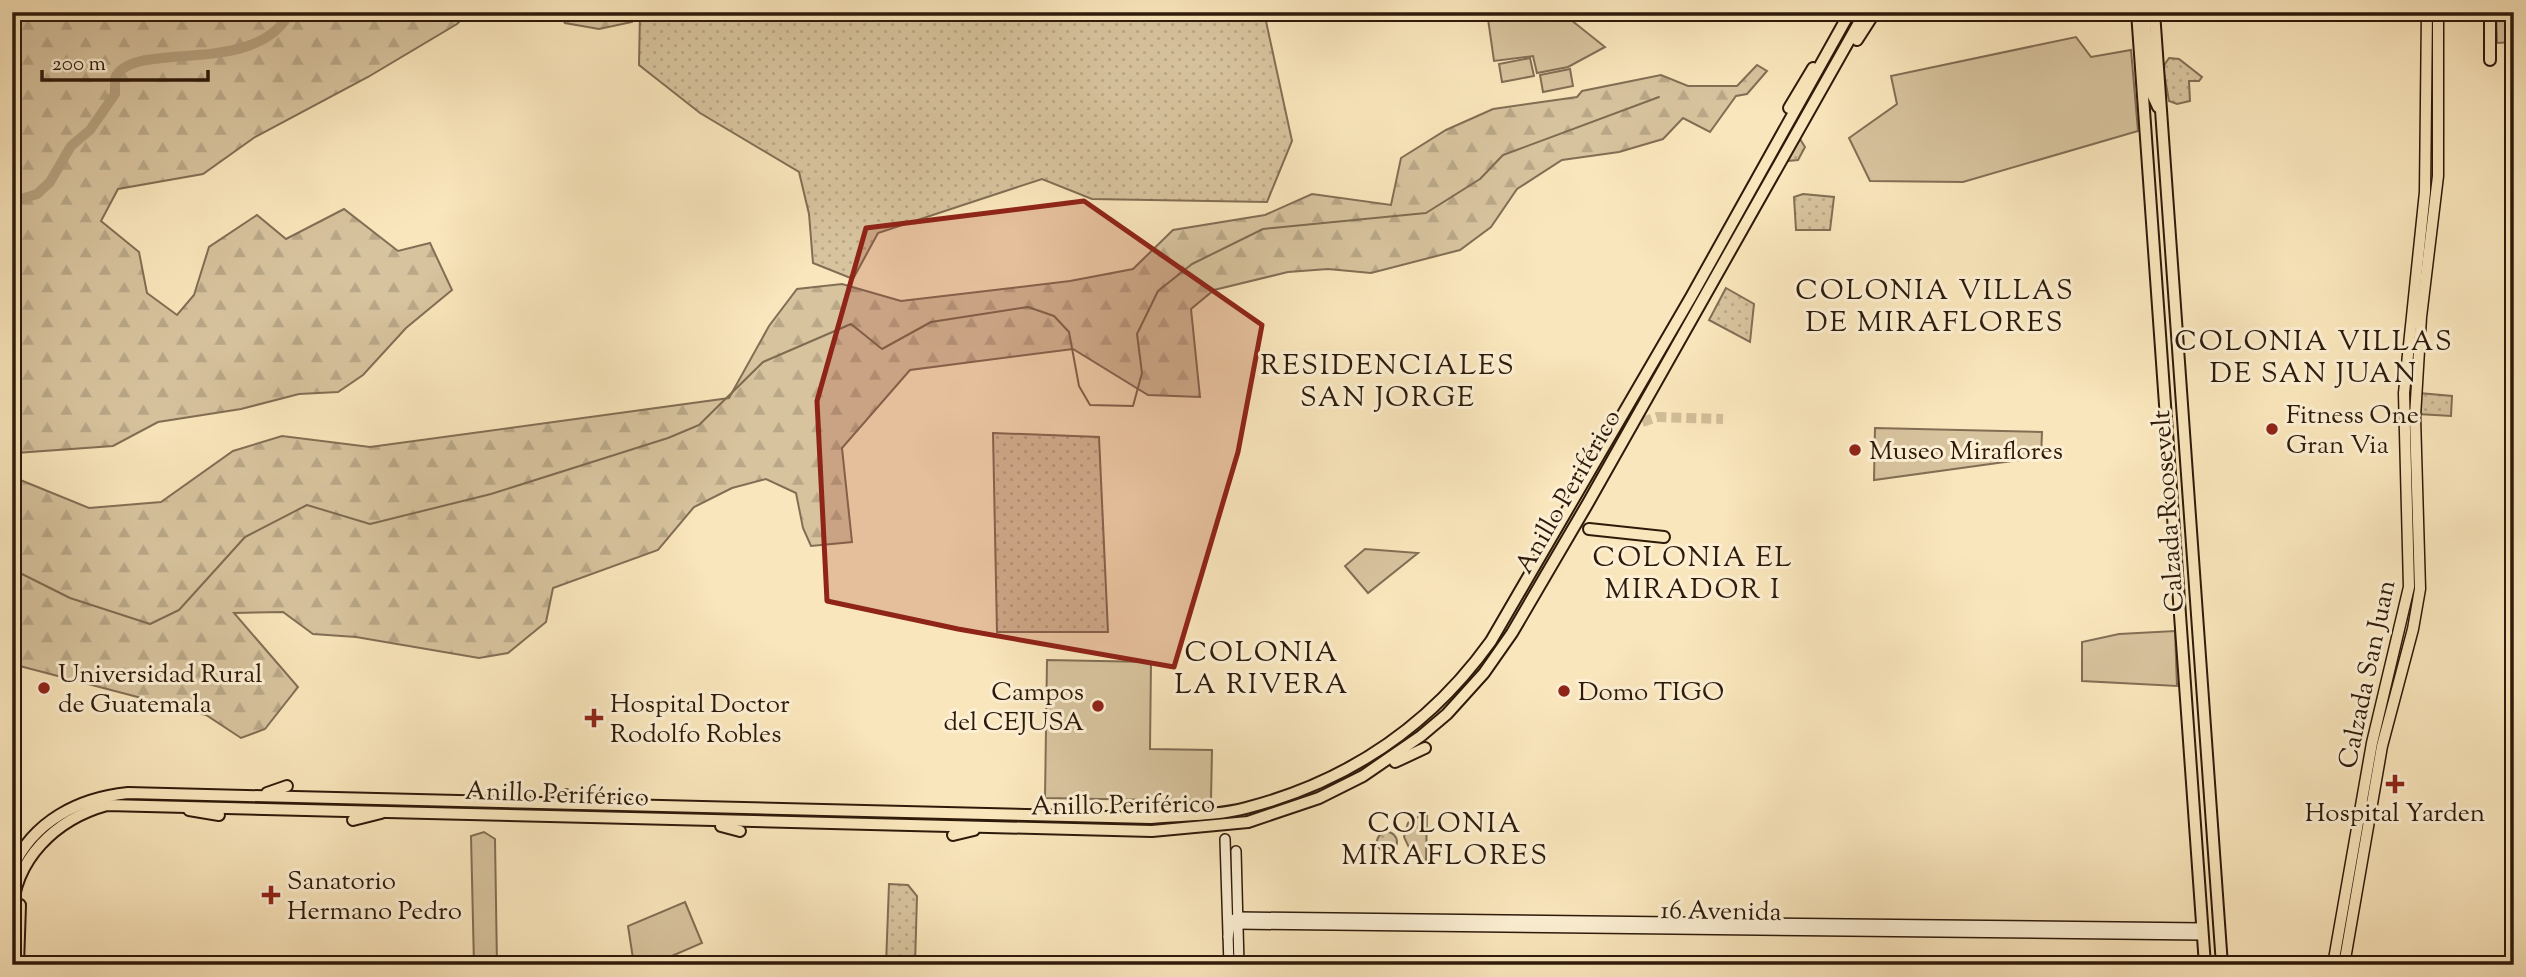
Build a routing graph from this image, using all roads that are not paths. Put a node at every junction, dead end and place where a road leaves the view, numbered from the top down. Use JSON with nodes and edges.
{"nodes":[{"id":1,"x":1850,"y":12,"type":"edge"},
{"id":2,"x":1865,"y":12,"type":"edge"},
{"id":3,"x":1875,"y":12,"type":"edge"},
{"id":4,"x":2137,"y":12,"type":"edge"},
{"id":5,"x":2154,"y":12,"type":"edge"},
{"id":6,"x":2368,"y":12,"type":"edge"},
{"id":7,"x":2388,"y":12,"type":"edge"},
{"id":8,"x":2427,"y":12,"type":"edge"},
{"id":9,"x":2438,"y":12,"type":"edge"},
{"id":10,"x":2490,"y":12,"type":"edge"},
{"id":11,"x":2144,"y":13,"type":"edge"},
{"id":12,"x":1839,"y":60,"type":"junction"},
{"id":13,"x":2490,"y":60,"type":"dead end"},
{"id":14,"x":2161,"y":116,"type":"junction"},
{"id":15,"x":1770,"y":183,"type":"junction"},
{"id":16,"x":1757,"y":216,"type":"dead end"},
{"id":17,"x":1732,"y":264,"type":"dead end"},
{"id":18,"x":1715,"y":275,"type":"junction"},
{"id":19,"x":1691,"y":297,"type":"junction"},
{"id":20,"x":1609,"y":478,"type":"dead end"},
{"id":21,"x":1595,"y":491,"type":"junction"},
{"id":22,"x":1562,"y":516,"type":"junction"},
{"id":23,"x":1589,"y":529,"type":"dead end"},
{"id":24,"x":1664,"y":537,"type":"dead end"},
{"id":25,"x":1538,"y":545,"type":"dead end"},
{"id":26,"x":1444,"y":697,"type":"junction"},
{"id":27,"x":1425,"y":748,"type":"dead end"},
{"id":28,"x":1363,"y":776,"type":"junction"},
{"id":29,"x":287,"y":786,"type":"dead end"},
{"id":30,"x":565,"y":795,"type":"dead end"},
{"id":31,"x":247,"y":796,"type":"junction"},
{"id":32,"x":858,"y":800,"type":"dead end"},
{"id":33,"x":152,"y":803,"type":"junction"},
{"id":34,"x":1015,"y":806,"type":"dead end"},
{"id":35,"x":604,"y":807,"type":"junction"},
{"id":36,"x":820,"y":808,"type":"junction"},
{"id":37,"x":396,"y":810,"type":"junction"},
{"id":38,"x":1053,"y":814,"type":"junction"},
{"id":39,"x":219,"y":815,"type":"dead end"},
{"id":40,"x":74,"y":817,"type":"junction"},
{"id":41,"x":353,"y":820,"type":"dead end"},
{"id":42,"x":694,"y":821,"type":"junction"},
{"id":43,"x":991,"y":827,"type":"junction"},
{"id":44,"x":740,"y":831,"type":"dead end"},
{"id":45,"x":953,"y":835,"type":"dead end"},
{"id":46,"x":1225,"y":839,"type":"dead end"},
{"id":47,"x":1236,"y":851,"type":"dead end"},
{"id":48,"x":12,"y":869,"type":"edge"},
{"id":49,"x":12,"y":914,"type":"edge"},
{"id":50,"x":1238,"y":920,"type":"junction"},
{"id":51,"x":2202,"y":932,"type":"junction"},
{"id":52,"x":1228,"y":937,"type":"junction"},
{"id":53,"x":12,"y":959,"type":"edge"},
{"id":54,"x":20,"y":965,"type":"edge"},
{"id":55,"x":1229,"y":965,"type":"edge"},
{"id":56,"x":1239,"y":965,"type":"edge"},
{"id":57,"x":2205,"y":965,"type":"edge"},
{"id":58,"x":2222,"y":965,"type":"edge"},
{"id":59,"x":2333,"y":965,"type":"edge"},
{"id":60,"x":2344,"y":965,"type":"edge"}],
"edges":[{"from":1,"to":19,"type":"highway","name":"Anillo Periférico"},
{"from":2,"to":12,"type":"highway","name":"Anillo Periférico"},
{"from":3,"to":12,"type":"highway"},
{"from":4,"to":51,"type":"highway","name":"Calzada Roosevelt"},
{"from":5,"to":14,"type":"highway","name":"Calzada Roosevelt"},
{"from":6,"to":7,"type":"highway"},
{"from":8,"to":59,"type":"main road","name":"Calzada San Juan"},
{"from":9,"to":60,"type":"main road","name":"Calzada San Juan"},
{"from":10,"to":13,"type":"highway"},
{"from":11,"to":14,"type":"highway"},
{"from":12,"to":15,"type":"highway","name":"Anillo Periférico"},
{"from":14,"to":58,"type":"highway","name":"Calzada Roosevelt"},
{"from":15,"to":16,"type":"highway"},
{"from":15,"to":18,"type":"highway","name":"Anillo Periférico"},
{"from":17,"to":18,"type":"highway"},
{"from":18,"to":21,"type":"highway","name":"Anillo Periférico"},
{"from":19,"to":22,"type":"highway","name":"Anillo Periférico"},
{"from":19,"to":26,"type":"highway"},
{"from":20,"to":21,"type":"highway"},
{"from":21,"to":28,"type":"highway","name":"Anillo Periférico"},
{"from":22,"to":25,"type":"highway"},
{"from":22,"to":26,"type":"highway","name":"Anillo Periférico"},
{"from":23,"to":24,"type":"highway"},
{"from":26,"to":38,"type":"highway","name":"Anillo Periférico"},
{"from":27,"to":28,"type":"highway"},
{"from":28,"to":43,"type":"highway","name":"Anillo Periférico"},
{"from":29,"to":31,"type":"highway"},
{"from":30,"to":35,"type":"highway"},
{"from":31,"to":35,"type":"highway","name":"Anillo Periférico"},
{"from":31,"to":48,"type":"highway","name":"Anillo Periférico"},
{"from":32,"to":36,"type":"highway"},
{"from":33,"to":37,"type":"highway","name":"Anillo Periférico"},
{"from":33,"to":39,"type":"highway"},
{"from":33,"to":40,"type":"highway","name":"Anillo Periférico"},
{"from":34,"to":38,"type":"highway"},
{"from":35,"to":36,"type":"highway","name":"Anillo Periférico"},
{"from":36,"to":38,"type":"highway","name":"Anillo Periférico"},
{"from":37,"to":41,"type":"highway"},
{"from":37,"to":42,"type":"highway","name":"Anillo Periférico"},
{"from":40,"to":49,"type":"highway","name":"Anillo Periférico"},
{"from":40,"to":54,"type":"highway"},
{"from":42,"to":43,"type":"highway","name":"Anillo Periférico"},
{"from":42,"to":44,"type":"highway"},
{"from":43,"to":45,"type":"highway"},
{"from":46,"to":52,"type":"main road"},
{"from":47,"to":50,"type":"main road"},
{"from":50,"to":51,"type":"main road","name":"16 Avenida"},
{"from":50,"to":52,"type":"main road"},
{"from":50,"to":56,"type":"main road"},
{"from":51,"to":57,"type":"highway","name":"Calzada Roosevelt"},
{"from":52,"to":55,"type":"main road"},
{"from":53,"to":54,"type":"main road","bridge":true}]}
